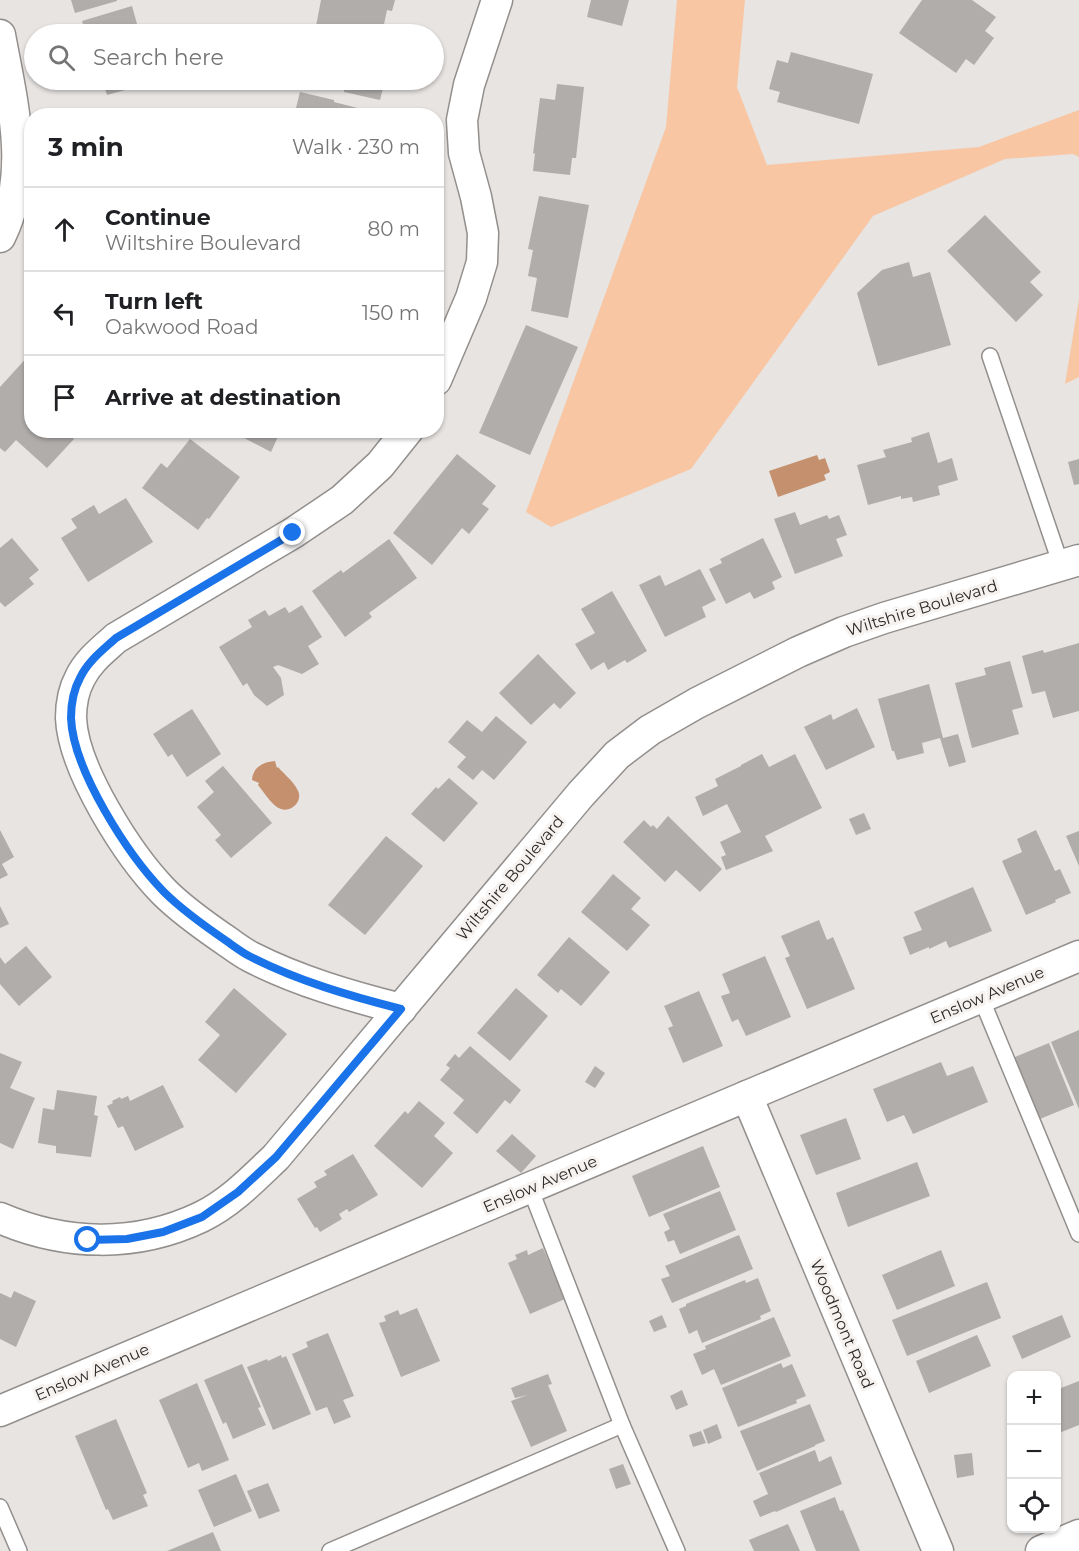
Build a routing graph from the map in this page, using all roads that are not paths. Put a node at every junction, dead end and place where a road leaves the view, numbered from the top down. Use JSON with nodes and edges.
{"nodes":[{"id":1,"x":497,"y":0,"type":"edge"},
{"id":2,"x":0,"y":35,"type":"edge"},
{"id":3,"x":0,"y":237,"type":"edge"},
{"id":4,"x":990,"y":356,"type":"dead end"},
{"id":5,"x":444,"y":361,"type":"edge"},
{"id":6,"x":402,"y":438,"type":"edge"},
{"id":7,"x":1070,"y":563,"type":"edge"},
{"id":8,"x":1079,"y":956,"type":"edge"},
{"id":9,"x":981,"y":998,"type":"junction"},
{"id":10,"x":401,"y":1009,"type":"junction"},
{"id":11,"x":747,"y":1096,"type":"junction"},
{"id":12,"x":530,"y":1188,"type":"junction"},
{"id":13,"x":0,"y":1218,"type":"edge"},
{"id":14,"x":1079,"y":1234,"type":"edge"},
{"id":15,"x":0,"y":1411,"type":"edge"},
{"id":16,"x":622,"y":1425,"type":"junction"},
{"id":17,"x":0,"y":1507,"type":"edge"},
{"id":18,"x":1079,"y":1535,"type":"edge"},
{"id":19,"x":19,"y":1551,"type":"edge"},
{"id":20,"x":330,"y":1551,"type":"edge"},
{"id":21,"x":676,"y":1551,"type":"edge"},
{"id":22,"x":938,"y":1551,"type":"edge"},
{"id":23,"x":1041,"y":1551,"type":"edge"}],
"edges":[{"from":1,"to":5,"type":"street"},
{"from":2,"to":3,"type":"street"},
{"from":4,"to":7,"type":"lane"},
{"from":6,"to":10,"type":"street"},
{"from":7,"to":10,"type":"street","name":"Wiltshire Boulevard"},
{"from":8,"to":9,"type":"street","name":"Enslow Avenue"},
{"from":9,"to":11,"type":"street","name":"Enslow Avenue"},
{"from":9,"to":14,"type":"lane"},
{"from":10,"to":13,"type":"street","name":"Wiltshire Boulevard"},
{"from":11,"to":12,"type":"street","name":"Enslow Avenue"},
{"from":11,"to":22,"type":"street","name":"Woodmont Road"},
{"from":12,"to":15,"type":"street","name":"Enslow Avenue"},
{"from":12,"to":16,"type":"lane"},
{"from":16,"to":20,"type":"lane"},
{"from":16,"to":21,"type":"lane"},
{"from":17,"to":19,"type":"lane"},
{"from":18,"to":23,"type":"street"}]}
